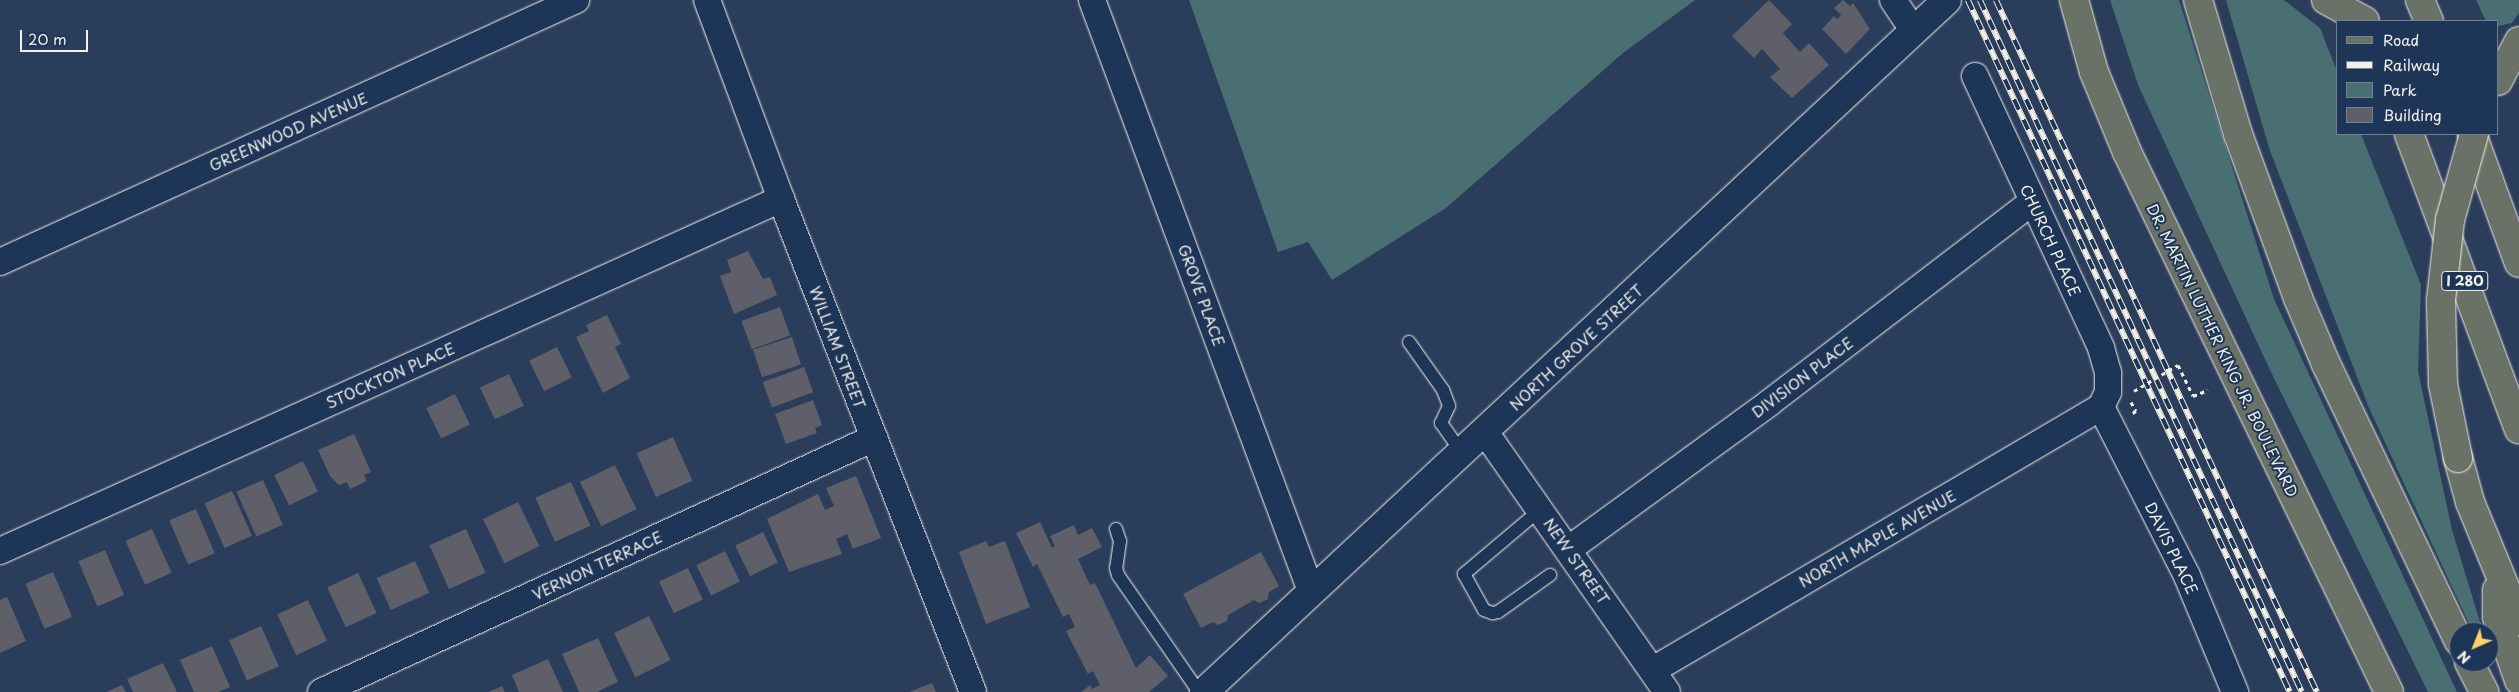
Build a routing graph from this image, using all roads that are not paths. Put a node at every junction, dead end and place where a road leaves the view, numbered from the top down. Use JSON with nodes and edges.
{"nodes":[{"id":1,"x":576,"y":0,"type":"edge"},
{"id":2,"x":707,"y":0,"type":"edge"},
{"id":3,"x":1092,"y":0,"type":"edge"},
{"id":4,"x":1893,"y":0,"type":"edge"},
{"id":5,"x":1947,"y":0,"type":"edge"},
{"id":6,"x":2074,"y":0,"type":"edge"},
{"id":7,"x":2198,"y":0,"type":"edge"},
{"id":8,"x":2326,"y":0,"type":"edge"},
{"id":9,"x":2357,"y":0,"type":"edge"},
{"id":10,"x":2363,"y":20,"type":"edge"},
{"id":11,"x":2365,"y":20,"type":"edge"},
{"id":12,"x":1914,"y":31,"type":"junction"},
{"id":13,"x":2519,"y":40,"type":"edge"},
{"id":14,"x":2499,"y":41,"type":"edge"},
{"id":15,"x":1975,"y":76,"type":"dead end"},
{"id":16,"x":2499,"y":79,"type":"edge"},
{"id":17,"x":2409,"y":135,"type":"edge"},
{"id":18,"x":2473,"y":135,"type":"edge"},
{"id":19,"x":2473,"y":135,"type":"edge"},
{"id":20,"x":2483,"y":135,"type":"edge"},
{"id":21,"x":781,"y":199,"type":"junction"},
{"id":22,"x":2032,"y":202,"type":"junction"},
{"id":23,"x":2519,"y":207,"type":"edge"},
{"id":24,"x":0,"y":262,"type":"edge"},
{"id":25,"x":2519,"y":263,"type":"edge"},
{"id":26,"x":1409,"y":342,"type":"dead end"},
{"id":27,"x":2101,"y":407,"type":"junction"},
{"id":28,"x":2519,"y":430,"type":"edge"},
{"id":29,"x":1485,"y":432,"type":"junction"},
{"id":30,"x":874,"y":438,"type":"junction"},
{"id":31,"x":1462,"y":453,"type":"junction"},
{"id":32,"x":1541,"y":509,"type":"junction"},
{"id":33,"x":1116,"y":529,"type":"dead end"},
{"id":34,"x":1568,"y":548,"type":"junction"},
{"id":35,"x":0,"y":551,"type":"edge"},
{"id":36,"x":2496,"y":569,"type":"junction"},
{"id":37,"x":1550,"y":575,"type":"dead end"},
{"id":38,"x":1311,"y":591,"type":"junction"},
{"id":39,"x":2519,"y":621,"type":"edge"},
{"id":40,"x":2450,"y":622,"type":"edge"},
{"id":41,"x":2474,"y":672,"type":"edge"},
{"id":42,"x":2519,"y":680,"type":"edge"},
{"id":43,"x":1660,"y":681,"type":"edge"},
{"id":44,"x":321,"y":692,"type":"edge"},
{"id":45,"x":973,"y":692,"type":"edge"},
{"id":46,"x":1199,"y":692,"type":"edge"},
{"id":47,"x":1204,"y":692,"type":"edge"},
{"id":48,"x":2235,"y":692,"type":"edge"},
{"id":49,"x":2389,"y":692,"type":"edge"},
{"id":50,"x":2484,"y":692,"type":"edge"}],
"edges":[{"from":1,"to":24,"type":"street","name":"GREENWOOD AVENUE"},
{"from":2,"to":21,"type":"street","name":"WILLIAM STREET"},
{"from":3,"to":38,"type":"street","name":"GROVE PLACE"},
{"from":4,"to":12,"type":"street"},
{"from":5,"to":12,"type":"main road","name":"NORTH GROVE STREET"},
{"from":6,"to":49,"type":"main road","name":"DR. MARTIN LUTHER KING JR. BOULEVARD"},
{"from":7,"to":40,"type":"main road"},
{"from":8,"to":10,"type":"main road"},
{"from":9,"to":11,"type":"main road"},
{"from":12,"to":29,"type":"main road","name":"NORTH GROVE STREET"},
{"from":13,"to":14,"type":"main road"},
{"from":13,"to":16,"type":"main road"},
{"from":15,"to":22,"type":"street","name":"CHURCH PLACE"},
{"from":17,"to":28,"type":"main road","number":"I 280"},
{"from":18,"to":25,"type":"main road"},
{"from":19,"to":36,"type":"main road","bridge":true},
{"from":20,"to":23,"type":"main road"},
{"from":21,"to":30,"type":"street","name":"WILLIAM STREET"},
{"from":21,"to":35,"type":"street","name":"STOCKTON PLACE"},
{"from":22,"to":27,"type":"street","name":"CHURCH PLACE"},
{"from":22,"to":34,"type":"street","name":"DIVISION PLACE"},
{"from":26,"to":31,"type":"lane"},
{"from":27,"to":43,"type":"street","name":"NORTH MAPLE AVENUE"},
{"from":27,"to":48,"type":"street","name":"DAVIS PLACE"},
{"from":29,"to":31,"type":"main road","name":"NORTH GROVE STREET"},
{"from":29,"to":32,"type":"street","name":"NEW STREET"},
{"from":30,"to":44,"type":"street","name":"VERNON TERRACE"},
{"from":30,"to":45,"type":"street","name":"WILLIAM STREET"},
{"from":31,"to":38,"type":"main road","name":"NORTH GROVE STREET"},
{"from":32,"to":34,"type":"street","name":"NEW STREET"},
{"from":32,"to":37,"type":"lane"},
{"from":33,"to":46,"type":"lane"},
{"from":34,"to":43,"type":"street","name":"NEW STREET"},
{"from":36,"to":39,"type":"main road"},
{"from":36,"to":42,"type":"main road"},
{"from":38,"to":47,"type":"main road","name":"NORTH GROVE STREET"},
{"from":41,"to":50,"type":"main road"}]}
